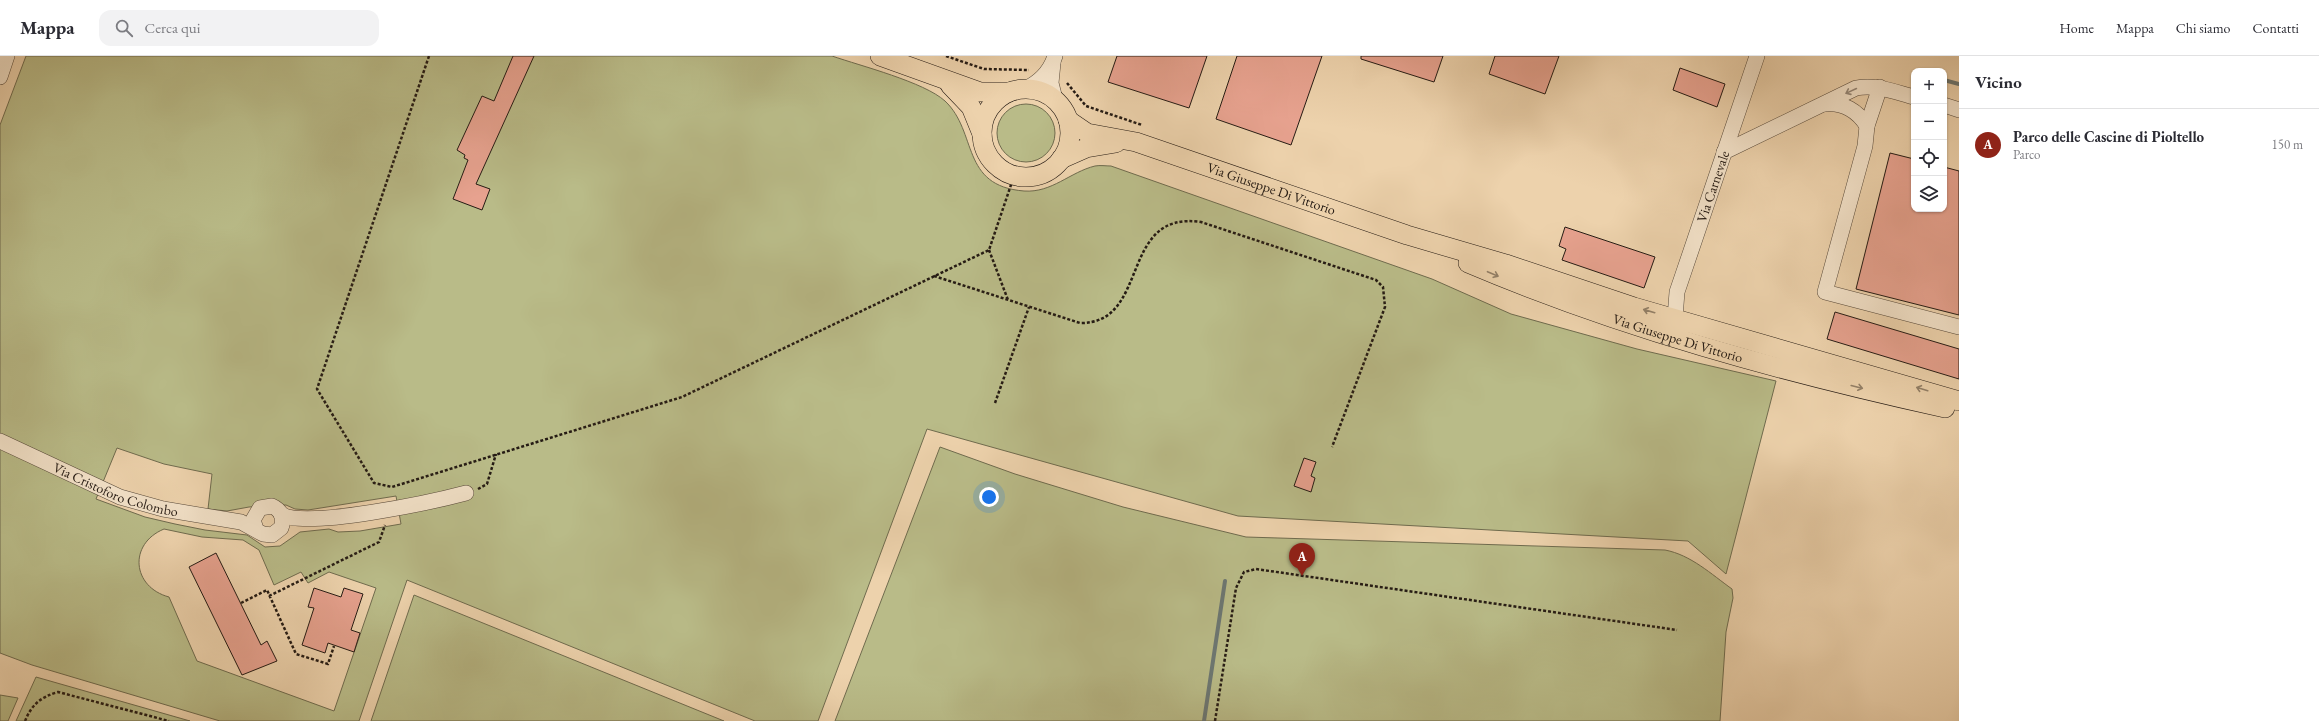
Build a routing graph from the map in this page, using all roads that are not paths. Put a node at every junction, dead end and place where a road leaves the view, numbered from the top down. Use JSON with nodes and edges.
{"nodes":[{"id":1,"x":8,"y":56,"type":"edge"},
{"id":2,"x":880,"y":56,"type":"edge"},
{"id":3,"x":1757,"y":56,"type":"edge"},
{"id":4,"x":1052,"y":66,"type":"edge"},
{"id":5,"x":0,"y":77,"type":"edge"},
{"id":6,"x":939,"y":77,"type":"junction"},
{"id":7,"x":1880,"y":87,"type":"junction"},
{"id":8,"x":1017,"y":90,"type":"junction"},
{"id":9,"x":1911,"y":96,"type":"edge"},
{"id":10,"x":1055,"y":99,"type":"junction"},
{"id":11,"x":1824,"y":104,"type":"junction"},
{"id":12,"x":1947,"y":106,"type":"edge"},
{"id":13,"x":1959,"y":110,"type":"edge"},
{"id":14,"x":1068,"y":120,"type":"junction"},
{"id":15,"x":1867,"y":126,"type":"junction"},
{"id":16,"x":982,"y":134,"type":"junction"},
{"id":17,"x":1136,"y":142,"type":"junction"},
{"id":18,"x":1724,"y":152,"type":"junction"},
{"id":19,"x":1061,"y":159,"type":"junction"},
{"id":20,"x":1406,"y":235,"type":"junction"},
{"id":21,"x":1675,"y":318,"type":"junction"},
{"id":22,"x":1959,"y":327,"type":"edge"},
{"id":23,"x":1833,"y":381,"type":"junction"},
{"id":24,"x":1959,"y":401,"type":"edge"},
{"id":25,"x":1959,"y":411,"type":"edge"},
{"id":26,"x":0,"y":441,"type":"edge"},
{"id":27,"x":466,"y":493,"type":"road end"},
{"id":28,"x":257,"y":511,"type":"junction"},
{"id":29,"x":236,"y":521,"type":"junction"},
{"id":30,"x":281,"y":521,"type":"junction"},
{"id":31,"x":256,"y":529,"type":"junction"}],
"edges":[{"from":1,"to":5,"type":"street"},
{"from":2,"to":6,"type":"main road"},
{"from":3,"to":18,"type":"street","name":"Via Carnevale"},
{"from":4,"to":8,"type":"street"},
{"from":4,"to":10,"type":"street"},
{"from":6,"to":8,"type":"main road"},
{"from":6,"to":16,"type":"main road"},
{"from":7,"to":9,"type":"street"},
{"from":7,"to":11,"type":"street","one_way":true},
{"from":7,"to":15,"type":"street"},
{"from":8,"to":10,"type":"main road"},
{"from":8,"to":16,"type":"main road"},
{"from":10,"to":14,"type":"main road"},
{"from":11,"to":15,"type":"street"},
{"from":11,"to":18,"type":"street"},
{"from":12,"to":13,"type":"street"},
{"from":14,"to":17,"type":"main road","name":"Via Giuseppe Di Vittorio"},
{"from":14,"to":19,"type":"main road"},
{"from":15,"to":22,"type":"street"},
{"from":16,"to":19,"type":"main road"},
{"from":17,"to":19,"type":"main road","name":"Via Giuseppe Di Vittorio"},
{"from":17,"to":20,"type":"main road","name":"Via Giuseppe Di Vittorio"},
{"from":18,"to":21,"type":"street","name":"Via Carnevale"},
{"from":21,"to":20,"type":"main road","name":"Via Giuseppe Di Vittorio","one_way":true},
{"from":20,"to":23,"type":"main road","name":"Via Giuseppe Di Vittorio","one_way":true},
{"from":21,"to":23,"type":"street"},
{"from":24,"to":21,"type":"main road","name":"Via Giuseppe Di Vittorio","one_way":true},
{"from":23,"to":25,"type":"main road","name":"Via Giuseppe Di Vittorio","one_way":true},
{"from":26,"to":29,"type":"street","name":"Via Cristoforo Colombo"},
{"from":27,"to":30,"type":"street","name":"Via Cristoforo Colombo"},
{"from":28,"to":29,"type":"street","name":"Via Cristoforo Colombo"},
{"from":28,"to":30,"type":"street","name":"Via Cristoforo Colombo"},
{"from":28,"to":31,"type":"street"},
{"from":29,"to":31,"type":"street","name":"Via Cristoforo Colombo"},
{"from":30,"to":31,"type":"street","name":"Via Cristoforo Colombo"}]}
